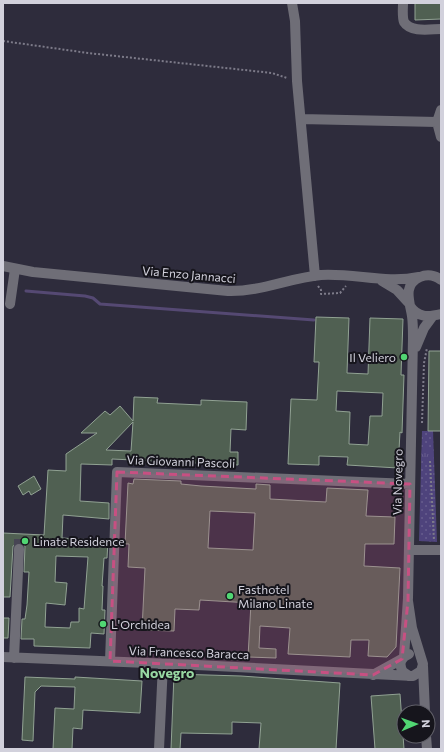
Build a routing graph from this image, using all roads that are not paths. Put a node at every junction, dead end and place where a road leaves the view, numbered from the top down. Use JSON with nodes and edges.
{"nodes":[{"id":1,"x":292,"y":3,"type":"edge"},
{"id":2,"x":403,"y":3,"type":"edge"},
{"id":3,"x":441,"y":29,"type":"edge"},
{"id":4,"x":441,"y":110,"type":"edge"},
{"id":5,"x":301,"y":119,"type":"junction"},
{"id":6,"x":437,"y":122,"type":"junction"},
{"id":7,"x":441,"y":137,"type":"edge"},
{"id":8,"x":3,"y":266,"type":"edge"},
{"id":9,"x":15,"y":269,"type":"junction"},
{"id":10,"x":315,"y":276,"type":"junction"},
{"id":11,"x":419,"y":277,"type":"junction"},
{"id":12,"x":378,"y":280,"type":"junction"},
{"id":13,"x":441,"y":280,"type":"edge"},
{"id":14,"x":10,"y":304,"type":"dead end"},
{"id":15,"x":409,"y":304,"type":"junction"},
{"id":16,"x":438,"y":314,"type":"edge"},
{"id":17,"x":413,"y":363,"type":"junction"},
{"id":18,"x":410,"y":484,"type":"junction"},
{"id":19,"x":19,"y":549,"type":"tunnel mouth"},
{"id":20,"x":409,"y":550,"type":"junction"},
{"id":21,"x":438,"y":550,"type":"edge"},
{"id":22,"x":408,"y":601,"type":"junction"},
{"id":23,"x":3,"y":657,"type":"edge"},
{"id":24,"x":14,"y":658,"type":"junction"},
{"id":25,"x":403,"y":658,"type":"junction"},
{"id":26,"x":110,"y":661,"type":"junction"},
{"id":27,"x":422,"y":662,"type":"junction"},
{"id":28,"x":163,"y":664,"type":"junction"},
{"id":29,"x":373,"y":675,"type":"junction"},
{"id":30,"x":410,"y":676,"type":"junction"},
{"id":31,"x":423,"y":704,"type":"edge"},
{"id":32,"x":425,"y":704,"type":"edge"},
{"id":33,"x":159,"y":749,"type":"edge"}],
"edges":[{"from":1,"to":5,"type":"street"},
{"from":2,"to":3,"type":"street"},
{"from":4,"to":6,"type":"street"},
{"from":5,"to":6,"type":"street"},
{"from":5,"to":10,"type":"street"},
{"from":6,"to":7,"type":"street"},
{"from":8,"to":9,"type":"street","name":"Via Enzo Jannacci"},
{"from":9,"to":10,"type":"street","name":"Via Enzo Jannacci"},
{"from":9,"to":14,"type":"street"},
{"from":10,"to":12,"type":"street","name":"Via Enzo Jannacci"},
{"from":11,"to":12,"type":"street","name":"Via Enzo Jannacci"},
{"from":11,"to":13,"type":"street"},
{"from":11,"to":15,"type":"street","name":"Via Novegro"},
{"from":12,"to":15,"type":"street"},
{"from":15,"to":16,"type":"street","name":"Via Novegro"},
{"from":15,"to":17,"type":"street","name":"Via Novegro"},
{"from":16,"to":17,"type":"street","name":"Via Novegro"},
{"from":17,"to":18,"type":"street","name":"Via Novegro"},
{"from":18,"to":20,"type":"street","name":"Via Novegro"},
{"from":18,"to":26,"type":"street","name":"Via Giovanni Pascoli"},
{"from":19,"to":24,"type":"street"},
{"from":20,"to":21,"type":"street"},
{"from":20,"to":22,"type":"street","name":"Via Novegro"},
{"from":22,"to":25,"type":"street","name":"Via Novegro"},
{"from":22,"to":27,"type":"street","name":"Via Novegro"},
{"from":23,"to":24,"type":"street","name":"Via Francesco Baracca"},
{"from":24,"to":26,"type":"street","name":"Via Francesco Baracca"},
{"from":25,"to":27,"type":"street"},
{"from":25,"to":29,"type":"street"},
{"from":25,"to":30,"type":"street"},
{"from":26,"to":28,"type":"street","name":"Via Francesco Baracca"},
{"from":27,"to":30,"type":"street"},
{"from":27,"to":32,"type":"street","name":"Via Novegro"},
{"from":28,"to":29,"type":"street","name":"Via Francesco Baracca"},
{"from":28,"to":33,"type":"street"},
{"from":29,"to":30,"type":"street","name":"Via Francesco Baracca"},
{"from":30,"to":31,"type":"street","name":"Via Novegro"}]}
